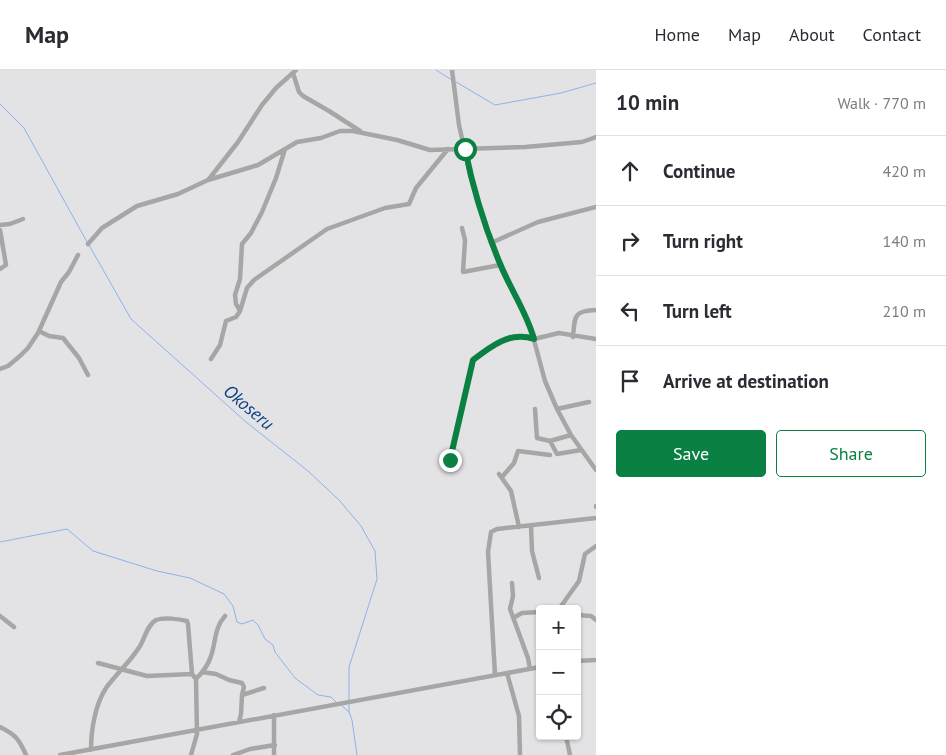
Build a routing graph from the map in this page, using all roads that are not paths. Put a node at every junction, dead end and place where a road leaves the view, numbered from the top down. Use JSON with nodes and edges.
{"nodes":[{"id":1,"x":452,"y":71,"type":"edge"},
{"id":2,"x":295,"y":72,"type":"edge"},
{"id":3,"x":363,"y":134,"type":"junction"},
{"id":4,"x":596,"y":137,"type":"edge"},
{"id":5,"x":285,"y":149,"type":"junction"},
{"id":6,"x":448,"y":149,"type":"junction"},
{"id":7,"x":465,"y":149,"type":"junction"},
{"id":8,"x":208,"y":180,"type":"junction"},
{"id":9,"x":596,"y":206,"type":"edge"},
{"id":10,"x":23,"y":218,"type":"dead end"},
{"id":11,"x":0,"y":225,"type":"edge"},
{"id":12,"x":462,"y":228,"type":"dead end"},
{"id":13,"x":0,"y":230,"type":"edge"},
{"id":14,"x":491,"y":243,"type":"junction"},
{"id":15,"x":88,"y":244,"type":"dead end"},
{"id":16,"x":78,"y":255,"type":"dead end"},
{"id":17,"x":500,"y":265,"type":"junction"},
{"id":18,"x":0,"y":268,"type":"edge"},
{"id":19,"x":596,"y":310,"type":"edge"},
{"id":20,"x":240,"y":311,"type":"junction"},
{"id":21,"x":39,"y":331,"type":"junction"},
{"id":22,"x":574,"y":336,"type":"junction"},
{"id":23,"x":534,"y":339,"type":"junction"},
{"id":24,"x":596,"y":339,"type":"edge"},
{"id":25,"x":210,"y":360,"type":"dead end"},
{"id":26,"x":0,"y":369,"type":"edge"},
{"id":27,"x":88,"y":375,"type":"dead end"},
{"id":28,"x":589,"y":402,"type":"dead end"},
{"id":29,"x":535,"y":409,"type":"dead end"},
{"id":30,"x":557,"y":409,"type":"junction"},
{"id":31,"x":571,"y":435,"type":"junction"},
{"id":32,"x":550,"y":441,"type":"junction"},
{"id":33,"x":581,"y":450,"type":"junction"},
{"id":34,"x":550,"y":455,"type":"dead end"},
{"id":35,"x":450,"y":460,"type":"dead end"},
{"id":36,"x":596,"y":470,"type":"edge"},
{"id":37,"x":596,"y":518,"type":"edge"},
{"id":38,"x":531,"y":526,"type":"junction"},
{"id":39,"x":519,"y":527,"type":"junction"},
{"id":40,"x":596,"y":546,"type":"edge"},
{"id":41,"x":539,"y":578,"type":"dead end"},
{"id":42,"x":512,"y":583,"type":"dead end"},
{"id":43,"x":562,"y":605,"type":"edge"},
{"id":44,"x":536,"y":612,"type":"edge"},
{"id":45,"x":0,"y":616,"type":"edge"},
{"id":46,"x":225,"y":616,"type":"dead end"},
{"id":47,"x":581,"y":616,"type":"edge"},
{"id":48,"x":513,"y":618,"type":"junction"},
{"id":49,"x":596,"y":620,"type":"edge"},
{"id":50,"x":14,"y":628,"type":"dead end"},
{"id":51,"x":596,"y":660,"type":"edge"},
{"id":52,"x":581,"y":661,"type":"edge"},
{"id":53,"x":98,"y":663,"type":"dead end"},
{"id":54,"x":536,"y":667,"type":"edge"},
{"id":55,"x":122,"y":669,"type":"junction"},
{"id":56,"x":530,"y":669,"type":"junction"},
{"id":57,"x":202,"y":672,"type":"junction"},
{"id":58,"x":507,"y":673,"type":"junction"},
{"id":59,"x":192,"y":674,"type":"junction"},
{"id":60,"x":495,"y":676,"type":"junction"},
{"id":61,"x":196,"y":679,"type":"junction"},
{"id":62,"x":264,"y":688,"type":"dead end"},
{"id":63,"x":242,"y":696,"type":"junction"},
{"id":64,"x":274,"y":715,"type":"junction"},
{"id":65,"x":238,"y":722,"type":"junction"},
{"id":66,"x":0,"y":727,"type":"edge"},
{"id":67,"x":197,"y":730,"type":"junction"},
{"id":68,"x":567,"y":740,"type":"edge"},
{"id":69,"x":275,"y":745,"type":"junction"},
{"id":70,"x":91,"y":750,"type":"junction"},
{"id":71,"x":81,"y":753,"type":"edge"},
{"id":72,"x":26,"y":755,"type":"edge"},
{"id":73,"x":60,"y":755,"type":"edge"},
{"id":74,"x":191,"y":755,"type":"edge"},
{"id":75,"x":233,"y":755,"type":"edge"},
{"id":76,"x":274,"y":755,"type":"edge"},
{"id":77,"x":520,"y":755,"type":"edge"},
{"id":78,"x":570,"y":755,"type":"edge"}],
"edges":[{"from":1,"to":7,"type":"street"},
{"from":2,"to":3,"type":"street"},
{"from":2,"to":8,"type":"street"},
{"from":3,"to":5,"type":"street"},
{"from":3,"to":6,"type":"street"},
{"from":4,"to":7,"type":"street"},
{"from":5,"to":8,"type":"street"},
{"from":5,"to":20,"type":"street"},
{"from":6,"to":7,"type":"street"},
{"from":6,"to":20,"type":"street"},
{"from":7,"to":14,"type":"street"},
{"from":8,"to":15,"type":"street"},
{"from":9,"to":14,"type":"street"},
{"from":10,"to":11,"type":"street"},
{"from":12,"to":17,"type":"street"},
{"from":13,"to":18,"type":"street"},
{"from":14,"to":17,"type":"street"},
{"from":16,"to":21,"type":"street"},
{"from":17,"to":23,"type":"street"},
{"from":19,"to":22,"type":"street"},
{"from":20,"to":25,"type":"street"},
{"from":21,"to":26,"type":"street"},
{"from":21,"to":27,"type":"street"},
{"from":22,"to":23,"type":"street"},
{"from":22,"to":24,"type":"street"},
{"from":23,"to":30,"type":"street"},
{"from":23,"to":35,"type":"street"},
{"from":28,"to":30,"type":"street"},
{"from":29,"to":32,"type":"street"},
{"from":30,"to":31,"type":"street"},
{"from":31,"to":32,"type":"street"},
{"from":31,"to":33,"type":"street"},
{"from":32,"to":33,"type":"street"},
{"from":33,"to":36,"type":"street"},
{"from":34,"to":39,"type":"street"},
{"from":37,"to":38,"type":"street"},
{"from":38,"to":39,"type":"street"},
{"from":38,"to":41,"type":"street"},
{"from":39,"to":60,"type":"street"},
{"from":40,"to":43,"type":"street"},
{"from":42,"to":48,"type":"street"},
{"from":44,"to":48,"type":"street"},
{"from":45,"to":50,"type":"street"},
{"from":46,"to":57,"type":"street"},
{"from":47,"to":49,"type":"street"},
{"from":48,"to":56,"type":"street"},
{"from":51,"to":52,"type":"street"},
{"from":53,"to":55,"type":"street"},
{"from":54,"to":56,"type":"street"},
{"from":55,"to":59,"type":"street"},
{"from":55,"to":59,"type":"street"},
{"from":55,"to":70,"type":"street"},
{"from":56,"to":58,"type":"street"},
{"from":57,"to":61,"type":"street"},
{"from":57,"to":63,"type":"street"},
{"from":58,"to":60,"type":"street"},
{"from":58,"to":77,"type":"street"},
{"from":59,"to":61,"type":"street"},
{"from":60,"to":64,"type":"street"},
{"from":61,"to":67,"type":"street"},
{"from":62,"to":63,"type":"street"},
{"from":63,"to":65,"type":"street"},
{"from":64,"to":65,"type":"street"},
{"from":64,"to":69,"type":"street"},
{"from":65,"to":67,"type":"street"},
{"from":66,"to":72,"type":"street"},
{"from":67,"to":70,"type":"street"},
{"from":67,"to":74,"type":"street"},
{"from":68,"to":78,"type":"street"},
{"from":69,"to":75,"type":"street"},
{"from":69,"to":76,"type":"street"},
{"from":70,"to":71,"type":"street"},
{"from":71,"to":73,"type":"street"}]}
